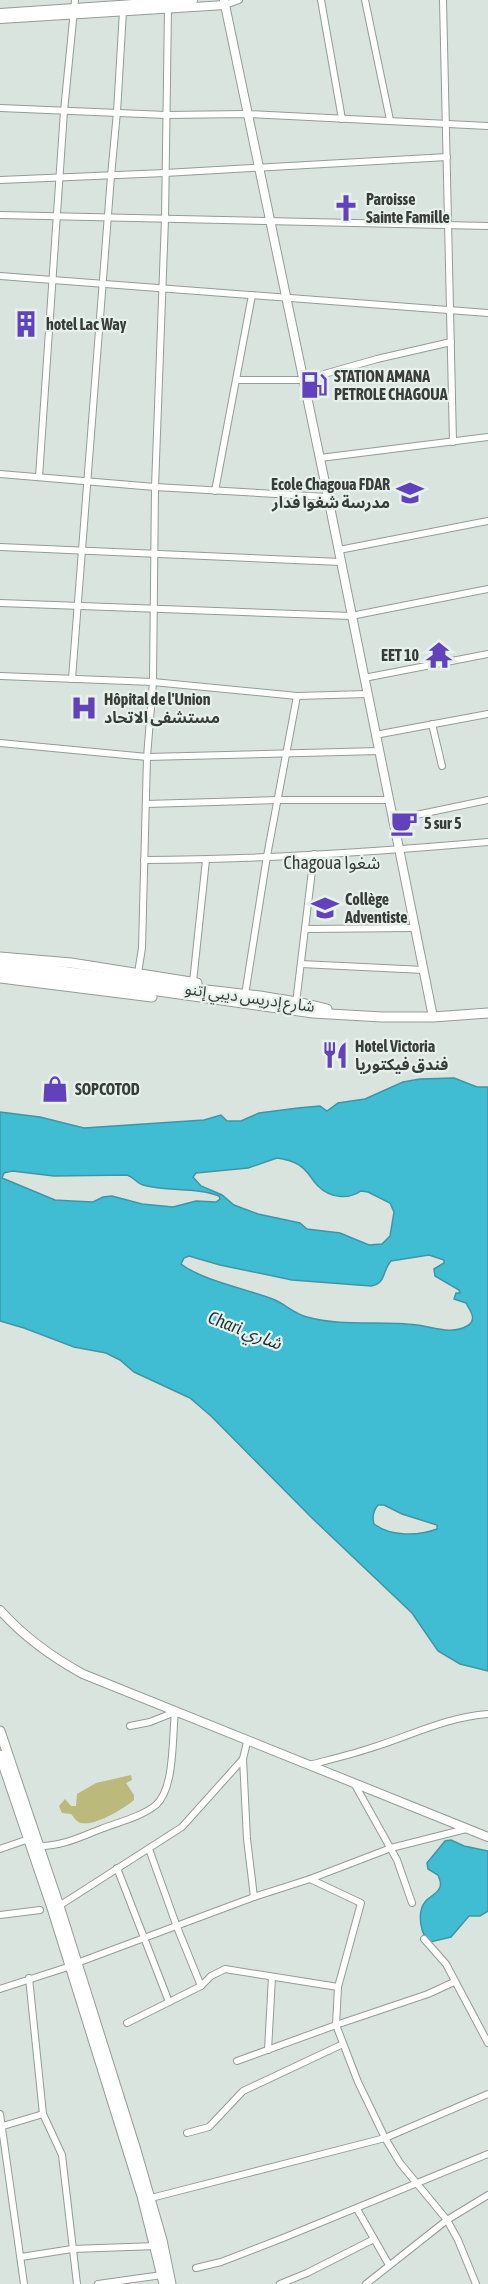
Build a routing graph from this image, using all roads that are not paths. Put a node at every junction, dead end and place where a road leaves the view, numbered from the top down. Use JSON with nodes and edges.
{"nodes":[{"id":1,"x":193,"y":0,"type":"edge"},
{"id":2,"x":237,"y":0,"type":"edge"},
{"id":3,"x":248,"y":0,"type":"edge"},
{"id":4,"x":321,"y":0,"type":"edge"},
{"id":5,"x":365,"y":0,"type":"edge"},
{"id":6,"x":443,"y":0,"type":"edge"},
{"id":7,"x":224,"y":2,"type":"edge"},
{"id":8,"x":74,"y":7,"type":"edge"},
{"id":9,"x":168,"y":8,"type":"junction"},
{"id":10,"x":123,"y":11,"type":"junction"},
{"id":11,"x":0,"y":13,"type":"edge"},
{"id":12,"x":0,"y":19,"type":"edge"},
{"id":13,"x":0,"y":108,"type":"edge"},
{"id":14,"x":64,"y":111,"type":"junction"},
{"id":15,"x":117,"y":112,"type":"junction"},
{"id":16,"x":247,"y":114,"type":"junction"},
{"id":17,"x":166,"y":115,"type":"junction"},
{"id":18,"x":342,"y":119,"type":"junction"},
{"id":19,"x":390,"y":120,"type":"junction"},
{"id":20,"x":447,"y":124,"type":"junction"},
{"id":21,"x":488,"y":126,"type":"edge"},
{"id":22,"x":447,"y":157,"type":"junction"},
{"id":23,"x":258,"y":168,"type":"junction"},
{"id":24,"x":165,"y":173,"type":"junction"},
{"id":25,"x":111,"y":176,"type":"junction"},
{"id":26,"x":60,"y":178,"type":"junction"},
{"id":27,"x":0,"y":180,"type":"edge"},
{"id":28,"x":0,"y":215,"type":"edge"},
{"id":29,"x":57,"y":217,"type":"junction"},
{"id":30,"x":108,"y":218,"type":"junction"},
{"id":31,"x":165,"y":219,"type":"junction"},
{"id":32,"x":270,"y":222,"type":"junction"},
{"id":33,"x":449,"y":225,"type":"junction"},
{"id":34,"x":488,"y":226,"type":"edge"},
{"id":35,"x":0,"y":276,"type":"edge"},
{"id":36,"x":52,"y":279,"type":"junction"},
{"id":37,"x":102,"y":283,"type":"junction"},
{"id":38,"x":163,"y":289,"type":"junction"},
{"id":39,"x":252,"y":295,"type":"junction"},
{"id":40,"x":286,"y":297,"type":"junction"},
{"id":41,"x":450,"y":310,"type":"junction"},
{"id":42,"x":488,"y":313,"type":"edge"},
{"id":43,"x":451,"y":342,"type":"junction"},
{"id":44,"x":237,"y":380,"type":"junction"},
{"id":45,"x":303,"y":380,"type":"junction"},
{"id":46,"x":488,"y":437,"type":"edge"},
{"id":47,"x":453,"y":442,"type":"junction"},
{"id":48,"x":320,"y":458,"type":"junction"},
{"id":49,"x":0,"y":474,"type":"edge"},
{"id":50,"x":39,"y":477,"type":"junction"},
{"id":51,"x":89,"y":481,"type":"junction"},
{"id":52,"x":155,"y":487,"type":"junction"},
{"id":53,"x":215,"y":491,"type":"junction"},
{"id":54,"x":328,"y":497,"type":"junction"},
{"id":55,"x":488,"y":521,"type":"edge"},
{"id":56,"x":0,"y":547,"type":"edge"},
{"id":57,"x":82,"y":550,"type":"junction"},
{"id":58,"x":339,"y":550,"type":"junction"},
{"id":59,"x":155,"y":555,"type":"junction"},
{"id":60,"x":341,"y":562,"type":"junction"},
{"id":61,"x":488,"y":589,"type":"edge"},
{"id":62,"x":0,"y":603,"type":"edge"},
{"id":63,"x":78,"y":605,"type":"junction"},
{"id":64,"x":153,"y":609,"type":"junction"},
{"id":65,"x":351,"y":616,"type":"junction"},
{"id":66,"x":488,"y":654,"type":"edge"},
{"id":67,"x":0,"y":676,"type":"edge"},
{"id":68,"x":363,"y":678,"type":"junction"},
{"id":69,"x":72,"y":679,"type":"junction"},
{"id":70,"x":153,"y":682,"type":"junction"},
{"id":71,"x":367,"y":694,"type":"junction"},
{"id":72,"x":297,"y":696,"type":"junction"},
{"id":73,"x":488,"y":714,"type":"edge"},
{"id":74,"x":432,"y":724,"type":"junction"},
{"id":75,"x":375,"y":735,"type":"junction"},
{"id":76,"x":0,"y":743,"type":"edge"},
{"id":77,"x":379,"y":751,"type":"junction"},
{"id":78,"x":286,"y":753,"type":"junction"},
{"id":79,"x":147,"y":757,"type":"junction"},
{"id":80,"x":442,"y":766,"type":"dead end"},
{"id":81,"x":278,"y":800,"type":"junction"},
{"id":82,"x":388,"y":800,"type":"junction"},
{"id":83,"x":488,"y":800,"type":"edge"},
{"id":84,"x":146,"y":804,"type":"junction"},
{"id":85,"x":392,"y":820,"type":"junction"},
{"id":86,"x":488,"y":842,"type":"edge"},
{"id":87,"x":398,"y":850,"type":"junction"},
{"id":88,"x":314,"y":854,"type":"junction"},
{"id":89,"x":267,"y":856,"type":"junction"},
{"id":90,"x":144,"y":860,"type":"junction"},
{"id":91,"x":206,"y":860,"type":"junction"},
{"id":92,"x":415,"y":928,"type":"junction"},
{"id":93,"x":305,"y":929,"type":"junction"},
{"id":94,"x":0,"y":957,"type":"edge"},
{"id":95,"x":0,"y":964,"type":"edge"},
{"id":96,"x":301,"y":964,"type":"junction"},
{"id":97,"x":424,"y":970,"type":"junction"},
{"id":98,"x":0,"y":971,"type":"edge"},
{"id":99,"x":138,"y":973,"type":"junction"},
{"id":100,"x":0,"y":978,"type":"edge"},
{"id":101,"x":193,"y":982,"type":"junction"},
{"id":102,"x":156,"y":988,"type":"junction"},
{"id":103,"x":245,"y":994,"type":"junction"},
{"id":104,"x":234,"y":998,"type":"junction"},
{"id":105,"x":296,"y":1004,"type":"junction"},
{"id":106,"x":488,"y":1013,"type":"edge"},
{"id":107,"x":344,"y":1014,"type":"junction"},
{"id":108,"x":433,"y":1017,"type":"junction"},
{"id":109,"x":0,"y":1610,"type":"edge"},
{"id":110,"x":175,"y":1712,"type":"junction"},
{"id":111,"x":488,"y":1714,"type":"edge"},
{"id":112,"x":130,"y":1726,"type":"dead end"},
{"id":113,"x":0,"y":1731,"type":"edge"},
{"id":114,"x":248,"y":1742,"type":"junction"},
{"id":115,"x":0,"y":1755,"type":"edge"},
{"id":116,"x":243,"y":1759,"type":"junction"},
{"id":117,"x":309,"y":1765,"type":"junction"},
{"id":118,"x":354,"y":1784,"type":"junction"},
{"id":119,"x":466,"y":1829,"type":"junction"},
{"id":120,"x":488,"y":1837,"type":"edge"},
{"id":121,"x":29,"y":1839,"type":"junction"},
{"id":122,"x":40,"y":1846,"type":"junction"},
{"id":123,"x":391,"y":1848,"type":"junction"},
{"id":124,"x":0,"y":1849,"type":"edge"},
{"id":125,"x":149,"y":1849,"type":"junction"},
{"id":126,"x":117,"y":1868,"type":"junction"},
{"id":127,"x":310,"y":1879,"type":"junction"},
{"id":128,"x":254,"y":1897,"type":"junction"},
{"id":129,"x":412,"y":1903,"type":"dead end"},
{"id":130,"x":59,"y":1906,"type":"junction"},
{"id":131,"x":40,"y":1910,"type":"dead end"},
{"id":132,"x":0,"y":1915,"type":"edge"},
{"id":133,"x":177,"y":1927,"type":"junction"},
{"id":134,"x":144,"y":1939,"type":"junction"},
{"id":135,"x":424,"y":1939,"type":"dead end"},
{"id":136,"x":74,"y":1964,"type":"junction"},
{"id":137,"x":272,"y":1977,"type":"junction"},
{"id":138,"x":29,"y":1978,"type":"junction"},
{"id":139,"x":454,"y":1982,"type":"junction"},
{"id":140,"x":201,"y":1986,"type":"junction"},
{"id":141,"x":338,"y":1987,"type":"junction"},
{"id":142,"x":0,"y":1989,"type":"edge"},
{"id":143,"x":169,"y":2002,"type":"junction"},
{"id":144,"x":127,"y":2023,"type":"dead end"},
{"id":145,"x":336,"y":2025,"type":"junction"},
{"id":146,"x":486,"y":2034,"type":"edge"},
{"id":147,"x":488,"y":2043,"type":"edge"},
{"id":148,"x":343,"y":2044,"type":"junction"},
{"id":149,"x":268,"y":2050,"type":"junction"},
{"id":150,"x":237,"y":2061,"type":"dead end"},
{"id":151,"x":488,"y":2094,"type":"edge"},
{"id":152,"x":0,"y":2114,"type":"edge"},
{"id":153,"x":43,"y":2114,"type":"junction"},
{"id":154,"x":1,"y":2127,"type":"edge"},
{"id":155,"x":187,"y":2133,"type":"dead end"},
{"id":156,"x":385,"y":2138,"type":"junction"},
{"id":157,"x":488,"y":2154,"type":"edge"},
{"id":158,"x":417,"y":2184,"type":"junction"},
{"id":159,"x":488,"y":2195,"type":"edge"},
{"id":160,"x":151,"y":2198,"type":"junction"},
{"id":161,"x":357,"y":2209,"type":"junction"},
{"id":162,"x":447,"y":2220,"type":"junction"},
{"id":163,"x":374,"y":2239,"type":"junction"},
{"id":164,"x":160,"y":2246,"type":"junction"},
{"id":165,"x":72,"y":2249,"type":"junction"},
{"id":166,"x":21,"y":2257,"type":"junction"},
{"id":167,"x":389,"y":2265,"type":"junction"},
{"id":168,"x":196,"y":2268,"type":"dead end"},
{"id":169,"x":163,"y":2280,"type":"edge"},
{"id":170,"x":120,"y":2282,"type":"edge"},
{"id":171,"x":24,"y":2284,"type":"edge"},
{"id":172,"x":77,"y":2284,"type":"edge"},
{"id":173,"x":98,"y":2284,"type":"edge"},
{"id":174,"x":171,"y":2284,"type":"edge"},
{"id":175,"x":280,"y":2284,"type":"edge"},
{"id":176,"x":366,"y":2284,"type":"edge"},
{"id":177,"x":476,"y":2284,"type":"edge"}],
"edges":[{"from":1,"to":8,"type":"street"},
{"from":2,"to":3,"type":"street"},
{"from":2,"to":7,"type":"street"},
{"from":4,"to":18,"type":"street"},
{"from":5,"to":19,"type":"street"},
{"from":6,"to":20,"type":"street"},
{"from":7,"to":9,"type":"street"},
{"from":7,"to":16,"type":"street"},
{"from":8,"to":10,"type":"street"},
{"from":8,"to":11,"type":"street"},
{"from":8,"to":12,"type":"street"},
{"from":8,"to":14,"type":"street"},
{"from":9,"to":10,"type":"street"},
{"from":9,"to":17,"type":"street"},
{"from":10,"to":15,"type":"street"},
{"from":13,"to":14,"type":"street"},
{"from":14,"to":15,"type":"street"},
{"from":14,"to":26,"type":"street"},
{"from":15,"to":17,"type":"street"},
{"from":15,"to":25,"type":"street"},
{"from":16,"to":17,"type":"street"},
{"from":16,"to":18,"type":"street"},
{"from":16,"to":23,"type":"street"},
{"from":17,"to":24,"type":"street"},
{"from":18,"to":19,"type":"street"},
{"from":19,"to":20,"type":"street"},
{"from":20,"to":21,"type":"street"},
{"from":20,"to":22,"type":"street"},
{"from":22,"to":23,"type":"street"},
{"from":22,"to":33,"type":"street"},
{"from":23,"to":24,"type":"street"},
{"from":23,"to":32,"type":"street"},
{"from":24,"to":25,"type":"street"},
{"from":24,"to":31,"type":"street"},
{"from":25,"to":26,"type":"street"},
{"from":25,"to":30,"type":"street"},
{"from":26,"to":27,"type":"street"},
{"from":26,"to":29,"type":"street"},
{"from":28,"to":29,"type":"street"},
{"from":29,"to":30,"type":"street"},
{"from":29,"to":36,"type":"street"},
{"from":30,"to":31,"type":"street"},
{"from":30,"to":37,"type":"street"},
{"from":31,"to":32,"type":"street"},
{"from":31,"to":38,"type":"street"},
{"from":32,"to":33,"type":"street"},
{"from":32,"to":40,"type":"street"},
{"from":33,"to":34,"type":"street"},
{"from":33,"to":41,"type":"street"},
{"from":35,"to":36,"type":"street"},
{"from":36,"to":37,"type":"street"},
{"from":36,"to":50,"type":"street"},
{"from":37,"to":38,"type":"street"},
{"from":37,"to":51,"type":"street"},
{"from":38,"to":39,"type":"street"},
{"from":38,"to":52,"type":"street"},
{"from":39,"to":40,"type":"street"},
{"from":39,"to":44,"type":"street"},
{"from":40,"to":41,"type":"street"},
{"from":40,"to":45,"type":"street"},
{"from":41,"to":42,"type":"street"},
{"from":41,"to":43,"type":"street"},
{"from":43,"to":45,"type":"street"},
{"from":43,"to":47,"type":"street"},
{"from":44,"to":45,"type":"street"},
{"from":44,"to":53,"type":"street"},
{"from":45,"to":48,"type":"street"},
{"from":46,"to":47,"type":"street"},
{"from":47,"to":48,"type":"street"},
{"from":48,"to":54,"type":"street"},
{"from":49,"to":50,"type":"street"},
{"from":50,"to":51,"type":"street"},
{"from":51,"to":52,"type":"street"},
{"from":51,"to":57,"type":"street"},
{"from":52,"to":53,"type":"street"},
{"from":52,"to":59,"type":"street"},
{"from":53,"to":54,"type":"street"},
{"from":54,"to":58,"type":"street"},
{"from":55,"to":58,"type":"street"},
{"from":56,"to":57,"type":"street"},
{"from":57,"to":59,"type":"street"},
{"from":57,"to":63,"type":"street"},
{"from":58,"to":60,"type":"street"},
{"from":59,"to":60,"type":"street"},
{"from":59,"to":64,"type":"street"},
{"from":60,"to":65,"type":"street"},
{"from":61,"to":65,"type":"street"},
{"from":62,"to":63,"type":"street"},
{"from":63,"to":64,"type":"street"},
{"from":63,"to":69,"type":"street"},
{"from":64,"to":65,"type":"street"},
{"from":64,"to":70,"type":"street"},
{"from":65,"to":68,"type":"street"},
{"from":66,"to":68,"type":"street"},
{"from":67,"to":69,"type":"street"},
{"from":68,"to":71,"type":"street"},
{"from":69,"to":70,"type":"street"},
{"from":70,"to":72,"type":"street"},
{"from":70,"to":79,"type":"street"},
{"from":71,"to":72,"type":"street"},
{"from":71,"to":75,"type":"street"},
{"from":72,"to":78,"type":"street"},
{"from":73,"to":74,"type":"street"},
{"from":74,"to":75,"type":"street"},
{"from":74,"to":80,"type":"street"},
{"from":75,"to":77,"type":"street"},
{"from":76,"to":79,"type":"street"},
{"from":77,"to":78,"type":"street"},
{"from":77,"to":82,"type":"street"},
{"from":78,"to":79,"type":"street"},
{"from":78,"to":81,"type":"street"},
{"from":79,"to":84,"type":"street"},
{"from":81,"to":82,"type":"street"},
{"from":81,"to":84,"type":"street"},
{"from":81,"to":89,"type":"street"},
{"from":82,"to":85,"type":"street"},
{"from":83,"to":85,"type":"street"},
{"from":84,"to":90,"type":"street"},
{"from":85,"to":87,"type":"street"},
{"from":86,"to":87,"type":"street"},
{"from":87,"to":88,"type":"street"},
{"from":87,"to":92,"type":"street"},
{"from":88,"to":89,"type":"street"},
{"from":88,"to":93,"type":"street"},
{"from":89,"to":91,"type":"street"},
{"from":89,"to":103,"type":"street"},
{"from":90,"to":91,"type":"street"},
{"from":90,"to":99,"type":"street"},
{"from":91,"to":101,"type":"street"},
{"from":92,"to":93,"type":"street"},
{"from":92,"to":97,"type":"street"},
{"from":93,"to":96,"type":"street"},
{"from":94,"to":99,"type":"main road"},
{"from":95,"to":102,"type":"main road"},
{"from":96,"to":97,"type":"street"},
{"from":96,"to":105,"type":"street"},
{"from":97,"to":108,"type":"street"},
{"from":98,"to":102,"type":"main road"},
{"from":99,"to":101,"type":"main road"},
{"from":100,"to":104,"type":"main road"},
{"from":101,"to":104,"type":"main road"},
{"from":102,"to":104,"type":"main road","name":"شارع إدريس ديبي إتنو"},
{"from":103,"to":104,"type":"main road","name":"شارع إدريس ديبي إتنو"},
{"from":103,"to":105,"type":"main road","name":"شارع إدريس ديبي إتنو"},
{"from":104,"to":107,"type":"main road","name":"شارع إدريس ديبي إتنو"},
{"from":105,"to":107,"type":"main road","name":"شارع إدريس ديبي إتنو"},
{"from":106,"to":108,"type":"main road","name":"شارع إدريس ديبي إتنو"},
{"from":107,"to":108,"type":"main road","name":"شارع إدريس ديبي إتنو"},
{"from":109,"to":110,"type":"main road"},
{"from":110,"to":112,"type":"street"},
{"from":110,"to":114,"type":"main road"},
{"from":110,"to":122,"type":"street"},
{"from":111,"to":117,"type":"street"},
{"from":113,"to":122,"type":"main road"},
{"from":114,"to":116,"type":"street"},
{"from":114,"to":117,"type":"main road"},
{"from":115,"to":121,"type":"main road"},
{"from":116,"to":125,"type":"street"},
{"from":116,"to":128,"type":"street"},
{"from":117,"to":118,"type":"main road"},
{"from":118,"to":119,"type":"main road"},
{"from":118,"to":123,"type":"street"},
{"from":119,"to":120,"type":"main road"},
{"from":119,"to":123,"type":"street"},
{"from":121,"to":124,"type":"street"},
{"from":121,"to":136,"type":"main road"},
{"from":122,"to":130,"type":"main road"},
{"from":123,"to":127,"type":"street"},
{"from":123,"to":129,"type":"street"},
{"from":125,"to":126,"type":"street"},
{"from":125,"to":133,"type":"street"},
{"from":126,"to":130,"type":"street"},
{"from":126,"to":134,"type":"street"},
{"from":127,"to":128,"type":"street"},
{"from":127,"to":141,"type":"street"},
{"from":128,"to":133,"type":"street"},
{"from":130,"to":136,"type":"main road"},
{"from":131,"to":132,"type":"street"},
{"from":133,"to":134,"type":"street"},
{"from":133,"to":140,"type":"street"},
{"from":134,"to":136,"type":"street"},
{"from":134,"to":143,"type":"street"},
{"from":135,"to":139,"type":"street"},
{"from":136,"to":138,"type":"street"},
{"from":136,"to":160,"type":"main road"},
{"from":136,"to":164,"type":"main road"},
{"from":137,"to":140,"type":"street"},
{"from":137,"to":141,"type":"street"},
{"from":137,"to":149,"type":"street"},
{"from":138,"to":142,"type":"street"},
{"from":138,"to":153,"type":"street"},
{"from":139,"to":145,"type":"street"},
{"from":139,"to":146,"type":"street"},
{"from":140,"to":143,"type":"street"},
{"from":141,"to":145,"type":"street"},
{"from":143,"to":144,"type":"street"},
{"from":145,"to":148,"type":"street"},
{"from":145,"to":149,"type":"street"},
{"from":146,"to":147,"type":"street"},
{"from":148,"to":155,"type":"street"},
{"from":148,"to":156,"type":"street"},
{"from":149,"to":150,"type":"street"},
{"from":151,"to":156,"type":"street"},
{"from":152,"to":154,"type":"street"},
{"from":153,"to":154,"type":"street"},
{"from":153,"to":165,"type":"street"},
{"from":154,"to":166,"type":"street"},
{"from":156,"to":158,"type":"street"},
{"from":156,"to":160,"type":"street"},
{"from":157,"to":158,"type":"street"},
{"from":158,"to":161,"type":"street"},
{"from":158,"to":162,"type":"street"},
{"from":159,"to":162,"type":"street"},
{"from":160,"to":164,"type":"main road"},
{"from":161,"to":163,"type":"street"},
{"from":161,"to":168,"type":"street"},
{"from":162,"to":167,"type":"street"},
{"from":162,"to":177,"type":"street"},
{"from":163,"to":167,"type":"street"},
{"from":163,"to":175,"type":"street"},
{"from":164,"to":165,"type":"street"},
{"from":164,"to":169,"type":"main road"},
{"from":164,"to":174,"type":"main road"},
{"from":165,"to":166,"type":"street"},
{"from":165,"to":172,"type":"street"},
{"from":166,"to":171,"type":"street"},
{"from":167,"to":176,"type":"street"},
{"from":169,"to":170,"type":"street"},
{"from":170,"to":173,"type":"street"}]}
